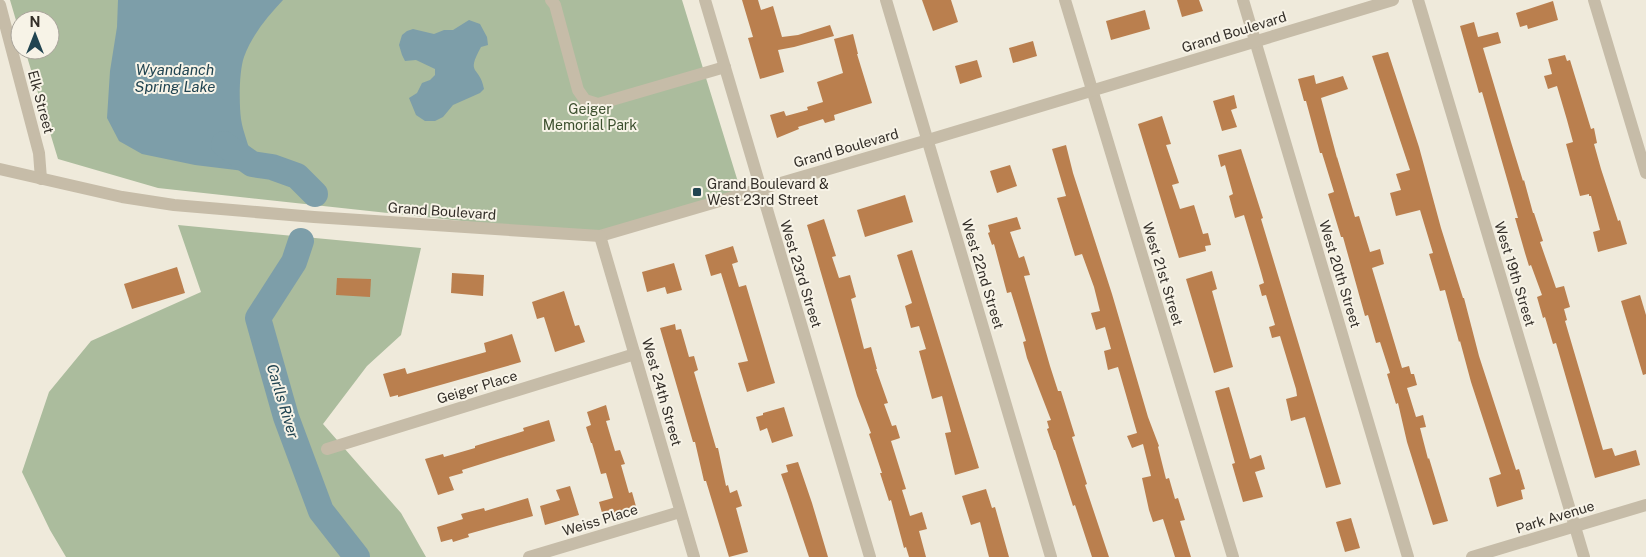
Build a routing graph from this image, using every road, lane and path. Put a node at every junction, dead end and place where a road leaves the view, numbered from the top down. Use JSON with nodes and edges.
{"nodes":[{"id":1,"x":552,"y":0,"type":"edge"},
{"id":2,"x":705,"y":0,"type":"edge"},
{"id":3,"x":886,"y":0,"type":"edge"},
{"id":4,"x":1065,"y":0,"type":"edge"},
{"id":5,"x":1243,"y":0,"type":"edge"},
{"id":6,"x":1392,"y":0,"type":"edge"},
{"id":7,"x":1418,"y":0,"type":"edge"},
{"id":8,"x":1594,"y":0,"type":"edge"},
{"id":9,"x":0,"y":5,"type":"edge"},
{"id":10,"x":1255,"y":42,"type":"junction"},
{"id":11,"x":725,"y":67,"type":"junction"},
{"id":12,"x":1091,"y":90,"type":"junction"},
{"id":13,"x":928,"y":140,"type":"junction"},
{"id":14,"x":0,"y":169,"type":"edge"},
{"id":15,"x":1646,"y":173,"type":"edge"},
{"id":16,"x":41,"y":178,"type":"junction"},
{"id":17,"x":760,"y":189,"type":"junction"},
{"id":18,"x":600,"y":236,"type":"junction"},
{"id":19,"x":635,"y":354,"type":"junction"},
{"id":20,"x":327,"y":449,"type":"dead end"},
{"id":21,"x":1646,"y":505,"type":"edge"},
{"id":22,"x":680,"y":512,"type":"junction"},
{"id":23,"x":1574,"y":527,"type":"junction"},
{"id":24,"x":529,"y":557,"type":"edge"},
{"id":25,"x":694,"y":557,"type":"edge"},
{"id":26,"x":870,"y":557,"type":"edge"},
{"id":27,"x":1051,"y":557,"type":"edge"},
{"id":28,"x":1233,"y":557,"type":"edge"},
{"id":29,"x":1408,"y":557,"type":"edge"},
{"id":30,"x":1472,"y":557,"type":"edge"},
{"id":31,"x":1584,"y":557,"type":"edge"}],
"edges":[{"from":1,"to":11,"type":"street"},
{"from":2,"to":11,"type":"street","name":"West 23rd Street"},
{"from":3,"to":13,"type":"street","name":"West 22nd Street"},
{"from":4,"to":12,"type":"street","name":"West 21st Street"},
{"from":5,"to":10,"type":"street","name":"West 20th Street"},
{"from":6,"to":10,"type":"street","name":"Grand Boulevard"},
{"from":7,"to":23,"type":"street","name":"West 19th Street"},
{"from":8,"to":15,"type":"street"},
{"from":9,"to":16,"type":"street","name":"Elk Street"},
{"from":10,"to":12,"type":"street","name":"Grand Boulevard"},
{"from":10,"to":29,"type":"street","name":"West 20th Street"},
{"from":11,"to":17,"type":"street","name":"West 23rd Street"},
{"from":12,"to":13,"type":"street","name":"Grand Boulevard"},
{"from":12,"to":28,"type":"street","name":"West 21st Street"},
{"from":13,"to":17,"type":"street","name":"Grand Boulevard"},
{"from":13,"to":27,"type":"street","name":"West 22nd Street"},
{"from":14,"to":16,"type":"street","name":"Grand Boulevard"},
{"from":16,"to":18,"type":"street","name":"Grand Boulevard"},
{"from":17,"to":18,"type":"street","name":"Grand Boulevard"},
{"from":17,"to":26,"type":"street","name":"West 23rd Street"},
{"from":18,"to":19,"type":"street","name":"West 24th Street"},
{"from":19,"to":20,"type":"street","name":"Geiger Place"},
{"from":19,"to":22,"type":"street","name":"West 24th Street"},
{"from":21,"to":23,"type":"street","name":"Park Avenue"},
{"from":22,"to":24,"type":"street","name":"Weiss Place"},
{"from":22,"to":25,"type":"street","name":"West 24th Street"},
{"from":23,"to":30,"type":"street","name":"Park Avenue"},
{"from":23,"to":31,"type":"street","name":"West 19th Street"}]}
